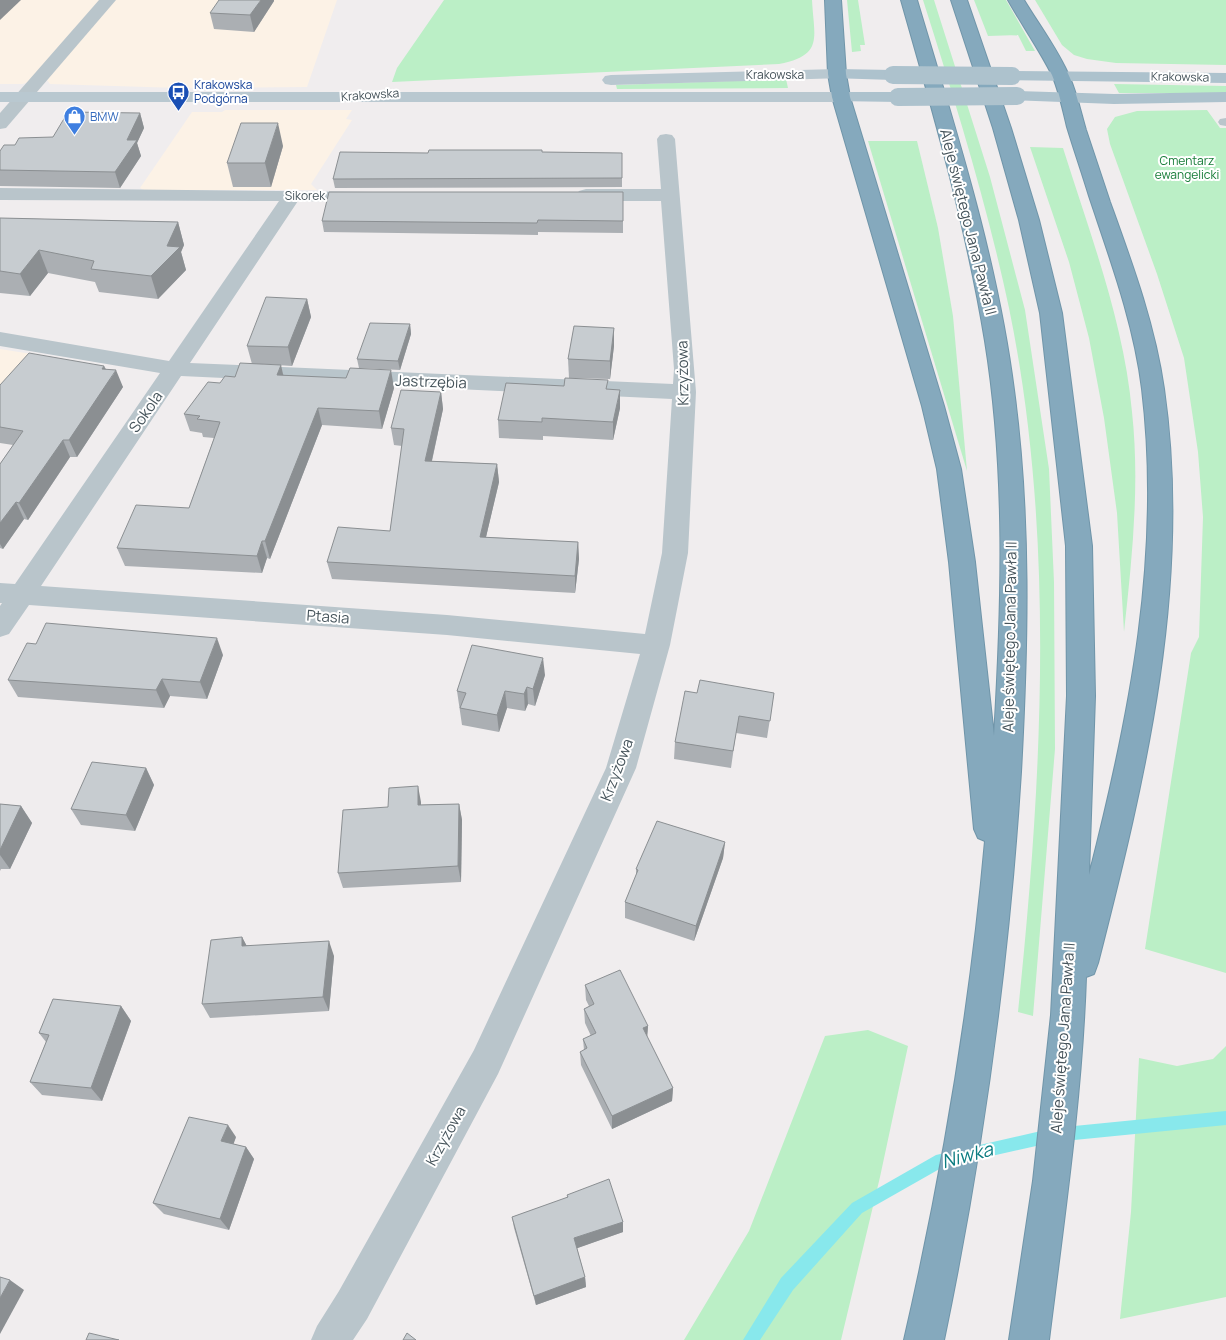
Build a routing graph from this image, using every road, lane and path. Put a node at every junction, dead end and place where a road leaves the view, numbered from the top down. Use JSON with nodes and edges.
{"nodes":[{"id":1,"x":108,"y":0,"type":"edge"},
{"id":2,"x":833,"y":0,"type":"edge"},
{"id":3,"x":909,"y":0,"type":"edge"},
{"id":4,"x":959,"y":0,"type":"edge"},
{"id":5,"x":1016,"y":0,"type":"edge"},
{"id":6,"x":1226,"y":78,"type":"edge"},
{"id":7,"x":839,"y":85,"type":"junction"},
{"id":8,"x":1065,"y":87,"type":"junction"},
{"id":9,"x":0,"y":97,"type":"edge"},
{"id":10,"x":23,"y":97,"type":"junction"},
{"id":11,"x":1226,"y":97,"type":"edge"},
{"id":12,"x":0,"y":124,"type":"edge"},
{"id":13,"x":666,"y":140,"type":"dead end"},
{"id":14,"x":0,"y":194,"type":"edge"},
{"id":15,"x":568,"y":195,"type":"edge"},
{"id":16,"x":671,"y":195,"type":"junction"},
{"id":17,"x":292,"y":196,"type":"junction"},
{"id":18,"x":389,"y":196,"type":"edge"},
{"id":19,"x":0,"y":338,"type":"edge"},
{"id":20,"x":176,"y":369,"type":"junction"},
{"id":21,"x":685,"y":392,"type":"junction"},
{"id":22,"x":10,"y":594,"type":"edge"},
{"id":23,"x":0,"y":627,"type":"edge"},
{"id":24,"x":656,"y":645,"type":"junction"},
{"id":25,"x":996,"y":906,"type":"junction"},
{"id":26,"x":1068,"y":1015,"type":"junction"},
{"id":27,"x":331,"y":1340,"type":"edge"},
{"id":28,"x":924,"y":1340,"type":"edge"},
{"id":29,"x":1029,"y":1340,"type":"edge"}],
"edges":[{"from":1,"to":10,"type":"street"},
{"from":2,"to":7,"type":"highway"},
{"from":3,"to":25,"type":"highway","name":"Aleje świętego Jana Pawła II"},
{"from":4,"to":26,"type":"highway","name":"Aleje świętego Jana Pawła II"},
{"from":5,"to":8,"type":"highway"},
{"from":6,"to":8,"type":"main road","name":"Krakowska"},
{"from":7,"to":8,"type":"main road","name":"Krakowska","bridge":true},
{"from":7,"to":8,"type":"main road","name":"Krakowska","bridge":true},
{"from":7,"to":10,"type":"main road","name":"Krakowska"},
{"from":7,"to":25,"type":"highway"},
{"from":8,"to":11,"type":"main road","name":"Krakowska"},
{"from":8,"to":26,"type":"highway"},
{"from":9,"to":10,"type":"main road","name":"Krakowska"},
{"from":10,"to":12,"type":"street"},
{"from":13,"to":16,"type":"street","name":"Krzyżowa"},
{"from":14,"to":17,"type":"street","name":"Sikorek"},
{"from":15,"to":16,"type":"street"},
{"from":16,"to":21,"type":"street","name":"Krzyżowa"},
{"from":17,"to":18,"type":"street","name":"Sikorek"},
{"from":17,"to":20,"type":"street","name":"Sokola"},
{"from":19,"to":20,"type":"street","name":"Jastrzębia"},
{"from":20,"to":21,"type":"street","name":"Jastrzębia"},
{"from":20,"to":22,"type":"street","name":"Sokola"},
{"from":21,"to":24,"type":"street","name":"Krzyżowa"},
{"from":22,"to":23,"type":"street","name":"Sokola"},
{"from":22,"to":24,"type":"street","name":"Ptasia"},
{"from":24,"to":27,"type":"street","name":"Krzyżowa"},
{"from":25,"to":28,"type":"highway","name":"Aleje świętego Jana Pawła II"},
{"from":26,"to":29,"type":"highway","name":"Aleje świętego Jana Pawła II"}]}
